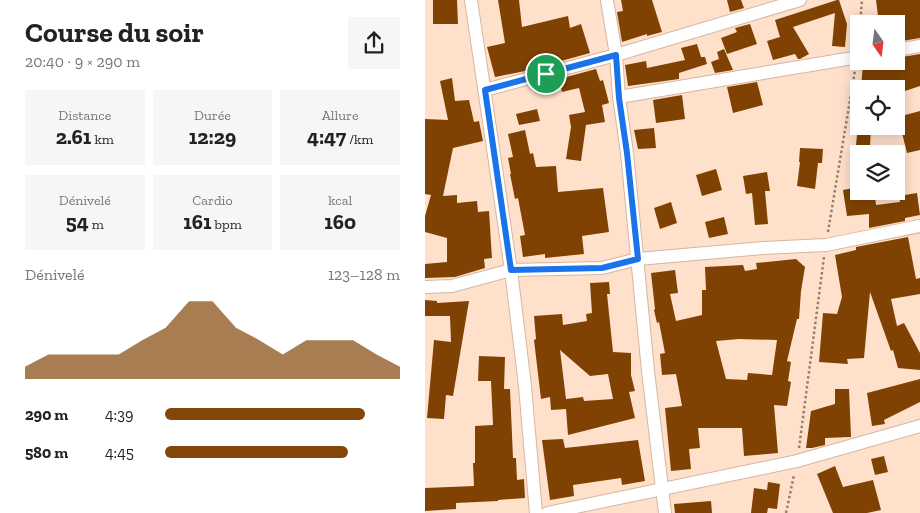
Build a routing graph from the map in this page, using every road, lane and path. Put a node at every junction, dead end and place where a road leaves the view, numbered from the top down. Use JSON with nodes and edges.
{"nodes":[{"id":1,"x":471,"y":0,"type":"edge"},
{"id":2,"x":607,"y":0,"type":"edge"},
{"id":3,"x":799,"y":0,"type":"edge"},
{"id":4,"x":862,"y":0,"type":"edge"},
{"id":5,"x":861,"y":15,"type":"edge"},
{"id":6,"x":920,"y":46,"type":"edge"},
{"id":7,"x":905,"y":48,"type":"edge"},
{"id":8,"x":616,"y":55,"type":"junction"},
{"id":9,"x":850,"y":58,"type":"edge"},
{"id":10,"x":856,"y":70,"type":"edge"},
{"id":11,"x":485,"y":90,"type":"junction"},
{"id":12,"x":619,"y":98,"type":"junction"},
{"id":13,"x":920,"y":226,"type":"edge"},
{"id":14,"x":826,"y":245,"type":"junction"},
{"id":15,"x":638,"y":259,"type":"junction"},
{"id":16,"x":511,"y":270,"type":"junction"},
{"id":17,"x":425,"y":287,"type":"edge"},
{"id":18,"x":920,"y":426,"type":"edge"},
{"id":19,"x":797,"y":461,"type":"junction"},
{"id":20,"x":662,"y":488,"type":"junction"},
{"id":21,"x":536,"y":513,"type":"edge"},
{"id":22,"x":547,"y":513,"type":"edge"},
{"id":23,"x":665,"y":513,"type":"edge"},
{"id":24,"x":786,"y":513,"type":"edge"}],
"edges":[{"from":1,"to":11,"type":"street"},
{"from":2,"to":8,"type":"street"},
{"from":3,"to":8,"type":"street"},
{"from":4,"to":5,"type":"path"},
{"from":6,"to":7,"type":"street"},
{"from":8,"to":11,"type":"street"},
{"from":8,"to":12,"type":"street"},
{"from":9,"to":12,"type":"street"},
{"from":10,"to":14,"type":"path"},
{"from":11,"to":16,"type":"street"},
{"from":12,"to":15,"type":"street"},
{"from":13,"to":14,"type":"street"},
{"from":14,"to":15,"type":"street"},
{"from":14,"to":19,"type":"path"},
{"from":15,"to":16,"type":"street"},
{"from":15,"to":20,"type":"street"},
{"from":16,"to":17,"type":"street"},
{"from":16,"to":21,"type":"street"},
{"from":18,"to":19,"type":"street"},
{"from":19,"to":20,"type":"street"},
{"from":19,"to":24,"type":"path"},
{"from":20,"to":22,"type":"street"},
{"from":20,"to":23,"type":"street"}]}
